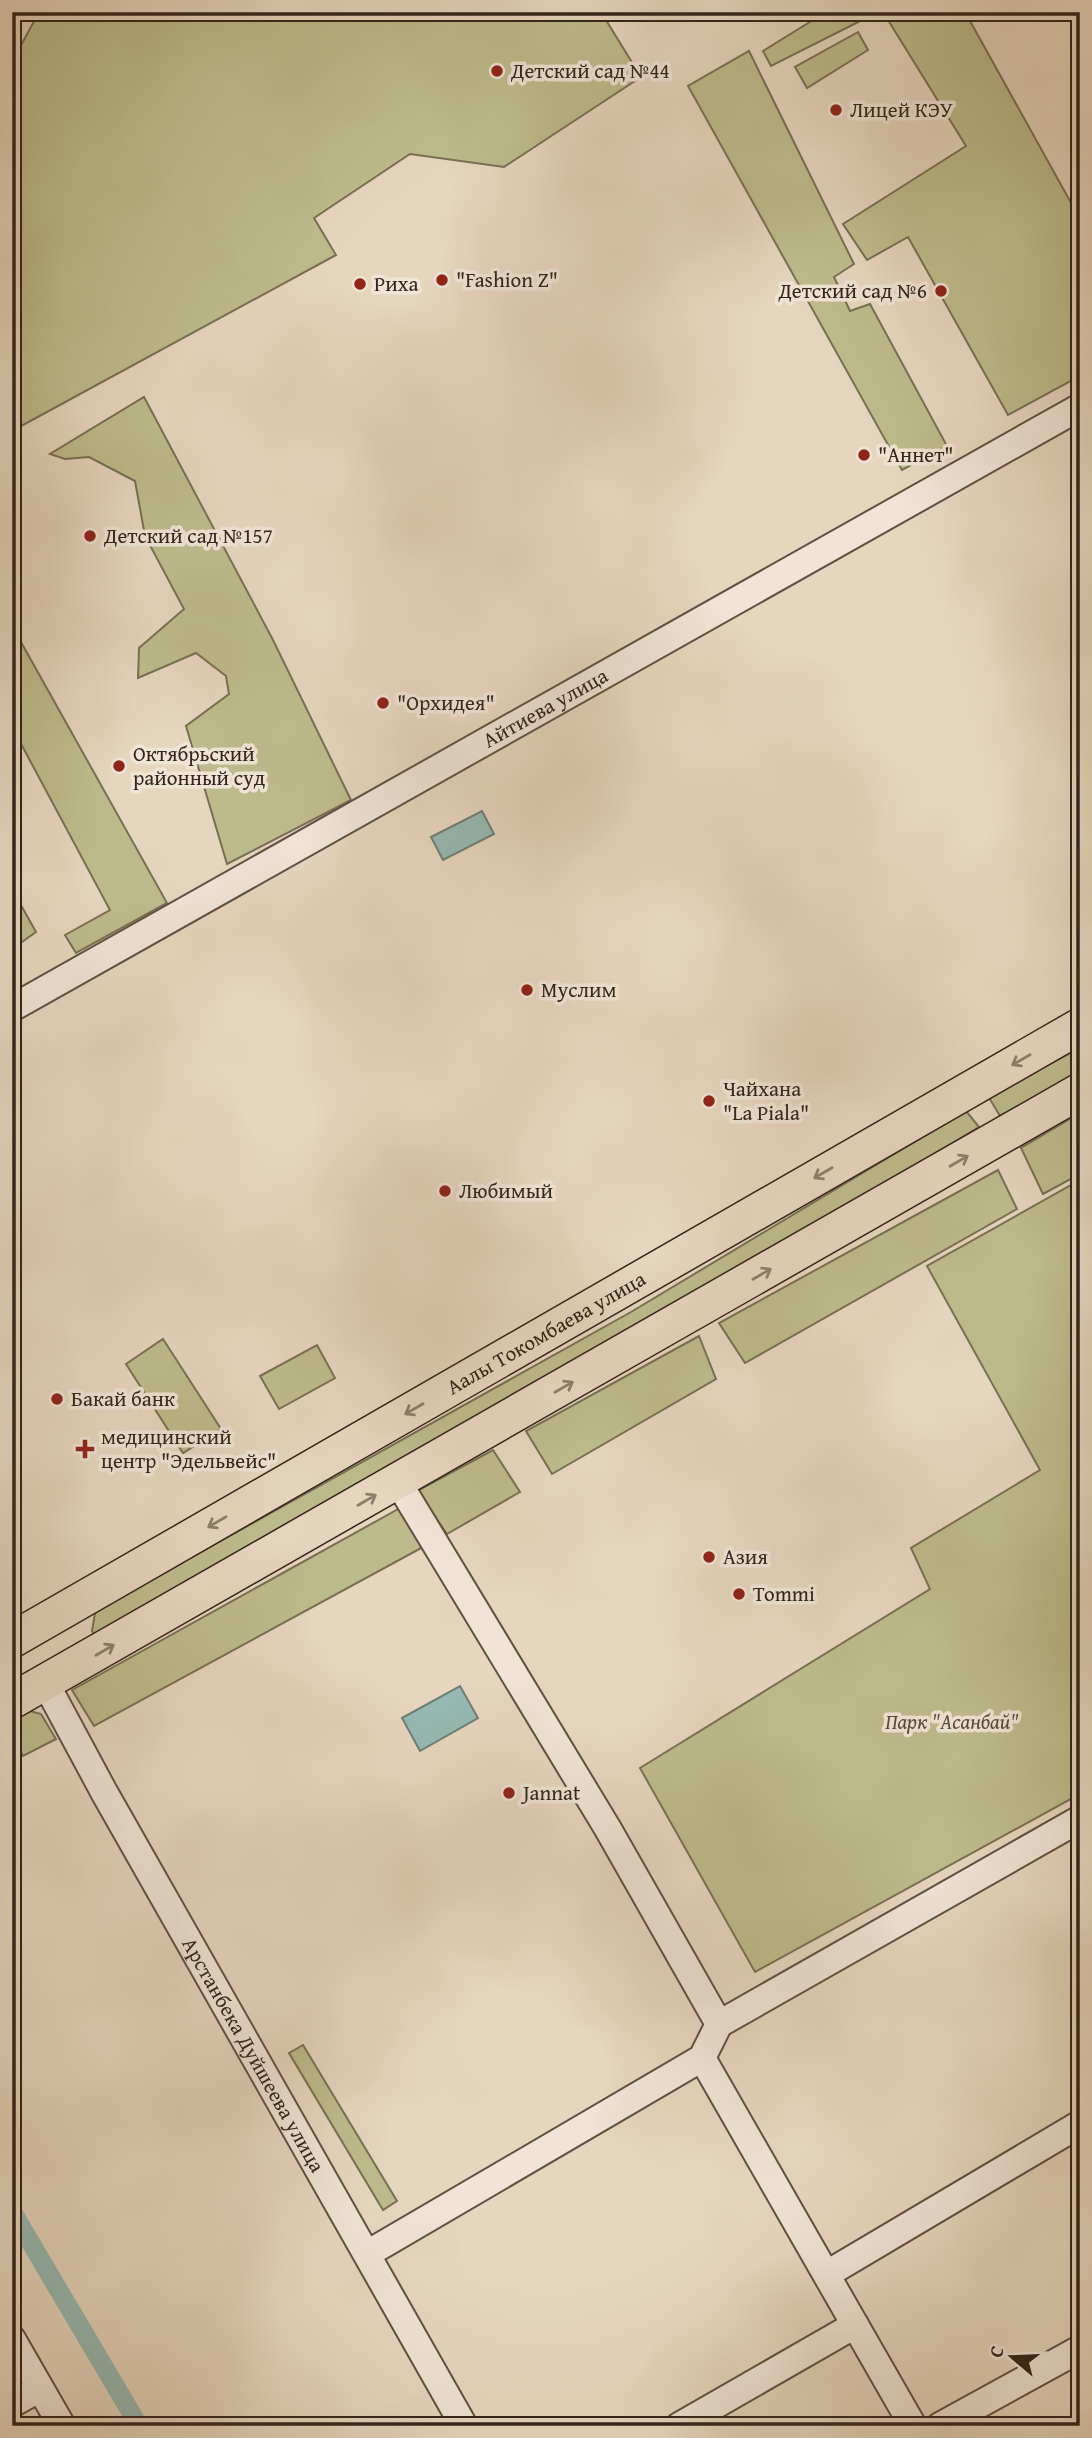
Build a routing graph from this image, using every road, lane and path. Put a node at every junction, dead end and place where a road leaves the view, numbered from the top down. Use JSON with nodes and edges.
{"nodes":[{"id":1,"x":1080,"y":407,"type":"edge"},
{"id":2,"x":12,"y":1008,"type":"edge"},
{"id":3,"x":1080,"y":1026,"type":"edge"},
{"id":4,"x":1080,"y":1091,"type":"edge"},
{"id":5,"x":398,"y":1482,"type":"junction"},
{"id":6,"x":16,"y":1629,"type":"edge"},
{"id":7,"x":46,"y":1684,"type":"junction"},
{"id":8,"x":12,"y":1701,"type":"edge"},
{"id":9,"x":1080,"y":1819,"type":"edge"},
{"id":10,"x":719,"y":2024,"type":"junction"},
{"id":11,"x":702,"y":2058,"type":"junction"},
{"id":12,"x":1080,"y":2124,"type":"edge"},
{"id":13,"x":366,"y":2254,"type":"junction"},
{"id":14,"x":827,"y":2274,"type":"junction"},
{"id":15,"x":855,"y":2325,"type":"junction"},
{"id":16,"x":12,"y":2339,"type":"edge"},
{"id":17,"x":1080,"y":2349,"type":"edge"},
{"id":18,"x":39,"y":2389,"type":"junction"},
{"id":19,"x":12,"y":2404,"type":"edge"},
{"id":20,"x":62,"y":2426,"type":"edge"},
{"id":21,"x":464,"y":2426,"type":"edge"},
{"id":22,"x":679,"y":2426,"type":"edge"},
{"id":23,"x":913,"y":2426,"type":"edge"},
{"id":24,"x":940,"y":2426,"type":"edge"}],
"edges":[{"from":1,"to":2,"type":"street","name":"Айтиева улица"},
{"from":3,"to":6,"type":"main road","name":"Аалы Токомбаева улица","one_way":true},
{"from":5,"to":4,"type":"main road","one_way":true},
{"from":7,"to":5,"type":"main road","one_way":true},
{"from":5,"to":10,"type":"street"},
{"from":6,"to":7,"type":"main road"},
{"from":7,"to":8,"type":"main road"},
{"from":7,"to":13,"type":"street","name":"Арстанбека Дуйшеева улица"},
{"from":9,"to":10,"type":"street"},
{"from":10,"to":11,"type":"street"},
{"from":11,"to":13,"type":"street"},
{"from":11,"to":14,"type":"street"},
{"from":12,"to":14,"type":"street"},
{"from":13,"to":21,"type":"street","name":"Арстанбека Дуйшеева улица"},
{"from":14,"to":15,"type":"street"},
{"from":15,"to":22,"type":"street"},
{"from":15,"to":23,"type":"street"},
{"from":16,"to":18,"type":"street"},
{"from":17,"to":24,"type":"street"},
{"from":18,"to":19,"type":"street"},
{"from":18,"to":20,"type":"street"}]}
